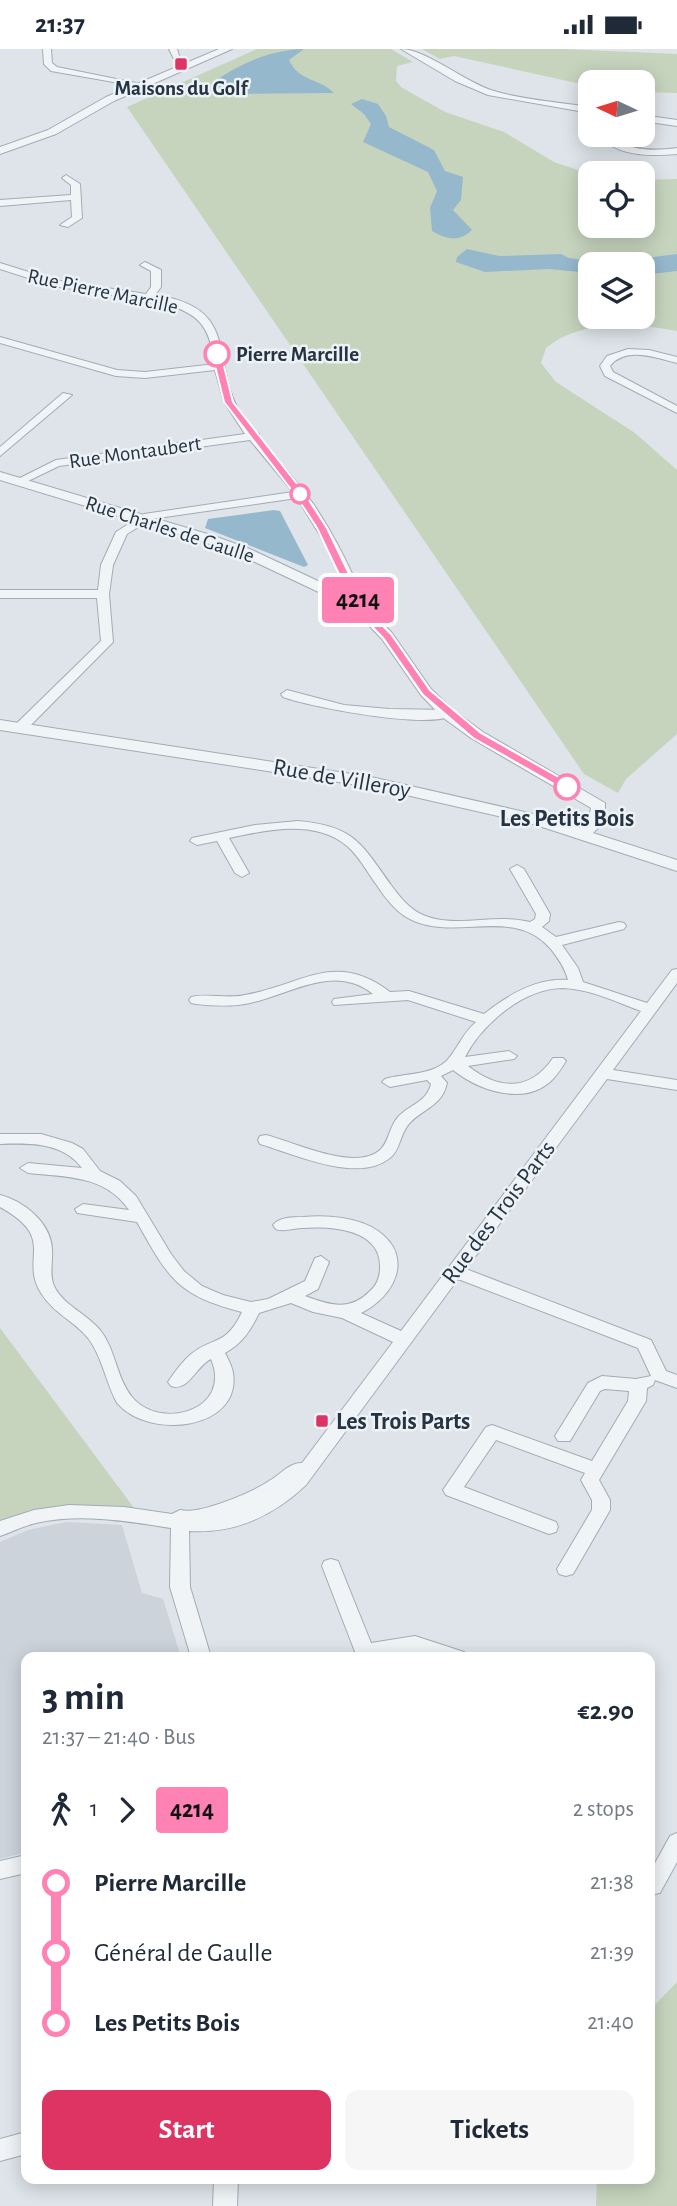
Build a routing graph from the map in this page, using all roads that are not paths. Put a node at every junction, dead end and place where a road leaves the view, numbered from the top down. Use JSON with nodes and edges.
{"nodes":[{"id":1,"x":47,"y":49,"type":"edge"},
{"id":2,"x":227,"y":49,"type":"edge"},
{"id":3,"x":405,"y":49,"type":"edge"},
{"id":4,"x":142,"y":85,"type":"junction"},
{"id":5,"x":578,"y":108,"type":"edge"},
{"id":6,"x":655,"y":120,"type":"edge"},
{"id":7,"x":677,"y":123,"type":"edge"},
{"id":8,"x":620,"y":147,"type":"edge"},
{"id":9,"x":0,"y":151,"type":"edge"},
{"id":10,"x":677,"y":151,"type":"edge"},
{"id":11,"x":65,"y":178,"type":"dead end"},
{"id":12,"x":76,"y":197,"type":"junction"},
{"id":13,"x":0,"y":203,"type":"edge"},
{"id":14,"x":65,"y":225,"type":"dead end"},
{"id":15,"x":145,"y":265,"type":"dead end"},
{"id":16,"x":0,"y":266,"type":"edge"},
{"id":17,"x":149,"y":296,"type":"junction"},
{"id":18,"x":0,"y":340,"type":"edge"},
{"id":19,"x":677,"y":361,"type":"edge"},
{"id":20,"x":218,"y":367,"type":"junction"},
{"id":21,"x":67,"y":395,"type":"dead end"},
{"id":22,"x":677,"y":410,"type":"edge"},
{"id":23,"x":255,"y":436,"type":"junction"},
{"id":24,"x":0,"y":453,"type":"edge"},
{"id":25,"x":0,"y":476,"type":"edge"},
{"id":26,"x":20,"y":481,"type":"junction"},
{"id":27,"x":300,"y":494,"type":"junction"},
{"id":28,"x":141,"y":518,"type":"junction"},
{"id":29,"x":0,"y":594,"type":"edge"},
{"id":30,"x":103,"y":594,"type":"junction"},
{"id":31,"x":362,"y":610,"type":"junction"},
{"id":32,"x":287,"y":694,"type":"dead end"},
{"id":33,"x":448,"y":714,"type":"junction"},
{"id":34,"x":0,"y":725,"type":"edge"},
{"id":35,"x":20,"y":728,"type":"junction"},
{"id":36,"x":582,"y":834,"type":"junction"},
{"id":37,"x":221,"y":836,"type":"junction"},
{"id":38,"x":197,"y":841,"type":"dead end"},
{"id":39,"x":677,"y":866,"type":"edge"},
{"id":40,"x":517,"y":869,"type":"dead end"},
{"id":41,"x":242,"y":873,"type":"dead end"},
{"id":42,"x":533,"y":926,"type":"junction"},
{"id":43,"x":619,"y":926,"type":"dead end"},
{"id":44,"x":555,"y":942,"type":"junction"},
{"id":45,"x":677,"y":973,"type":"edge"},
{"id":46,"x":576,"y":985,"type":"junction"},
{"id":47,"x":385,"y":996,"type":"junction"},
{"id":48,"x":196,"y":1000,"type":"dead end"},
{"id":49,"x":339,"y":1002,"type":"dead end"},
{"id":50,"x":650,"y":1009,"type":"junction"},
{"id":51,"x":486,"y":1020,"type":"junction"},
{"id":52,"x":509,"y":1056,"type":"dead end"},
{"id":53,"x":558,"y":1061,"type":"dead end"},
{"id":54,"x":454,"y":1063,"type":"junction"},
{"id":55,"x":602,"y":1073,"type":"junction"},
{"id":56,"x":431,"y":1076,"type":"junction"},
{"id":57,"x":390,"y":1082,"type":"dead end"},
{"id":58,"x":677,"y":1085,"type":"edge"},
{"id":59,"x":0,"y":1139,"type":"edge"},
{"id":60,"x":266,"y":1140,"type":"dead end"},
{"id":61,"x":28,"y":1168,"type":"dead end"},
{"id":62,"x":94,"y":1175,"type":"junction"},
{"id":63,"x":0,"y":1200,"type":"edge"},
{"id":64,"x":83,"y":1209,"type":"dead end"},
{"id":65,"x":139,"y":1217,"type":"junction"},
{"id":66,"x":281,"y":1225,"type":"dead end"},
{"id":67,"x":321,"y":1262,"type":"dead end"},
{"id":68,"x":453,"y":1271,"type":"junction"},
{"id":69,"x":290,"y":1296,"type":"junction"},
{"id":70,"x":254,"y":1308,"type":"junction"},
{"id":71,"x":346,"y":1313,"type":"junction"},
{"id":72,"x":402,"y":1339,"type":"junction"},
{"id":73,"x":216,"y":1352,"type":"junction"},
{"id":74,"x":659,"y":1375,"type":"junction"},
{"id":75,"x":177,"y":1382,"type":"dead end"},
{"id":76,"x":677,"y":1382,"type":"edge"},
{"id":77,"x":638,"y":1385,"type":"junction"},
{"id":78,"x":564,"y":1436,"type":"dead end"},
{"id":79,"x":595,"y":1469,"type":"junction"},
{"id":80,"x":179,"y":1520,"type":"junction"},
{"id":81,"x":549,"y":1527,"type":"dead end"},
{"id":82,"x":0,"y":1529,"type":"edge"},
{"id":83,"x":331,"y":1566,"type":"dead end"},
{"id":84,"x":566,"y":1569,"type":"dead end"},
{"id":85,"x":200,"y":1652,"type":"edge"},
{"id":86,"x":365,"y":1652,"type":"edge"},
{"id":87,"x":375,"y":1652,"type":"edge"},
{"id":88,"x":442,"y":1652,"type":"edge"},
{"id":89,"x":677,"y":1842,"type":"edge"},
{"id":90,"x":21,"y":1865,"type":"edge"},
{"id":91,"x":0,"y":1870,"type":"edge"},
{"id":92,"x":655,"y":1883,"type":"edge"},
{"id":93,"x":21,"y":2144,"type":"edge"},
{"id":94,"x":0,"y":2150,"type":"edge"},
{"id":95,"x":226,"y":2184,"type":"edge"},
{"id":96,"x":225,"y":2206,"type":"edge"}],
"edges":[{"from":1,"to":4,"type":"street"},
{"from":2,"to":4,"type":"street"},
{"from":3,"to":5,"type":"street"},
{"from":4,"to":9,"type":"street"},
{"from":6,"to":7,"type":"street"},
{"from":8,"to":10,"type":"street"},
{"from":11,"to":12,"type":"street"},
{"from":12,"to":13,"type":"street"},
{"from":12,"to":14,"type":"street"},
{"from":15,"to":17,"type":"street"},
{"from":16,"to":17,"type":"street","name":"Rue Pierre Marcille"},
{"from":17,"to":20,"type":"street","name":"Rue Pierre Marcille"},
{"from":18,"to":20,"type":"street"},
{"from":19,"to":22,"type":"street"},
{"from":20,"to":23,"type":"street","name":"Rue Pierre Marcille"},
{"from":21,"to":24,"type":"street"},
{"from":23,"to":26,"type":"street","name":"Rue Montaubert"},
{"from":23,"to":27,"type":"street","name":"Rue Pierre Marcille"},
{"from":25,"to":26,"type":"street","name":"Rue Charles de Gaulle"},
{"from":26,"to":28,"type":"street","name":"Rue Charles de Gaulle"},
{"from":27,"to":28,"type":"street"},
{"from":27,"to":31,"type":"street","name":"Rue Pierre Marcille"},
{"from":28,"to":30,"type":"street"},
{"from":28,"to":31,"type":"street","name":"Rue Charles de Gaulle"},
{"from":29,"to":30,"type":"street"},
{"from":30,"to":35,"type":"street"},
{"from":31,"to":33,"type":"street","name":"Rue Charles de Gaulle"},
{"from":32,"to":33,"type":"street"},
{"from":33,"to":36,"type":"street","name":"Rue Charles de Gaulle"},
{"from":34,"to":35,"type":"street","name":"Rue de Villeroy"},
{"from":35,"to":36,"type":"street","name":"Rue de Villeroy"},
{"from":36,"to":39,"type":"street","name":"Rue de Villeroy"},
{"from":37,"to":38,"type":"street"},
{"from":37,"to":41,"type":"street"},
{"from":37,"to":42,"type":"street"},
{"from":40,"to":42,"type":"street"},
{"from":42,"to":44,"type":"street"},
{"from":43,"to":44,"type":"street"},
{"from":44,"to":46,"type":"street"},
{"from":45,"to":50,"type":"street","name":"Rue des Trois Parts"},
{"from":46,"to":50,"type":"street"},
{"from":46,"to":51,"type":"street"},
{"from":47,"to":48,"type":"street"},
{"from":47,"to":49,"type":"street"},
{"from":47,"to":51,"type":"street"},
{"from":50,"to":55,"type":"street","name":"Rue des Trois Parts"},
{"from":51,"to":54,"type":"street"},
{"from":52,"to":54,"type":"street"},
{"from":53,"to":54,"type":"street"},
{"from":54,"to":56,"type":"street"},
{"from":55,"to":58,"type":"street"},
{"from":55,"to":68,"type":"street","name":"Rue des Trois Parts"},
{"from":56,"to":57,"type":"street"},
{"from":56,"to":60,"type":"street"},
{"from":59,"to":62,"type":"street"},
{"from":61,"to":62,"type":"street"},
{"from":62,"to":65,"type":"street"},
{"from":63,"to":73,"type":"street"},
{"from":64,"to":65,"type":"street"},
{"from":65,"to":70,"type":"street"},
{"from":66,"to":71,"type":"street"},
{"from":67,"to":69,"type":"street"},
{"from":68,"to":72,"type":"street","name":"Rue des Trois Parts"},
{"from":68,"to":74,"type":"street"},
{"from":69,"to":70,"type":"street"},
{"from":69,"to":71,"type":"street"},
{"from":70,"to":73,"type":"street"},
{"from":71,"to":72,"type":"street"},
{"from":72,"to":80,"type":"street","name":"Rue des Trois Parts"},
{"from":73,"to":75,"type":"street"},
{"from":74,"to":76,"type":"street"},
{"from":74,"to":77,"type":"street"},
{"from":77,"to":78,"type":"street"},
{"from":77,"to":79,"type":"street"},
{"from":79,"to":81,"type":"street"},
{"from":79,"to":84,"type":"street"},
{"from":80,"to":82,"type":"street","name":"Rue des Trois Parts"},
{"from":80,"to":85,"type":"street"},
{"from":83,"to":86,"type":"street"},
{"from":87,"to":88,"type":"street"},
{"from":89,"to":92,"type":"street"},
{"from":90,"to":91,"type":"street"},
{"from":93,"to":94,"type":"street"},
{"from":95,"to":96,"type":"street"}]}
